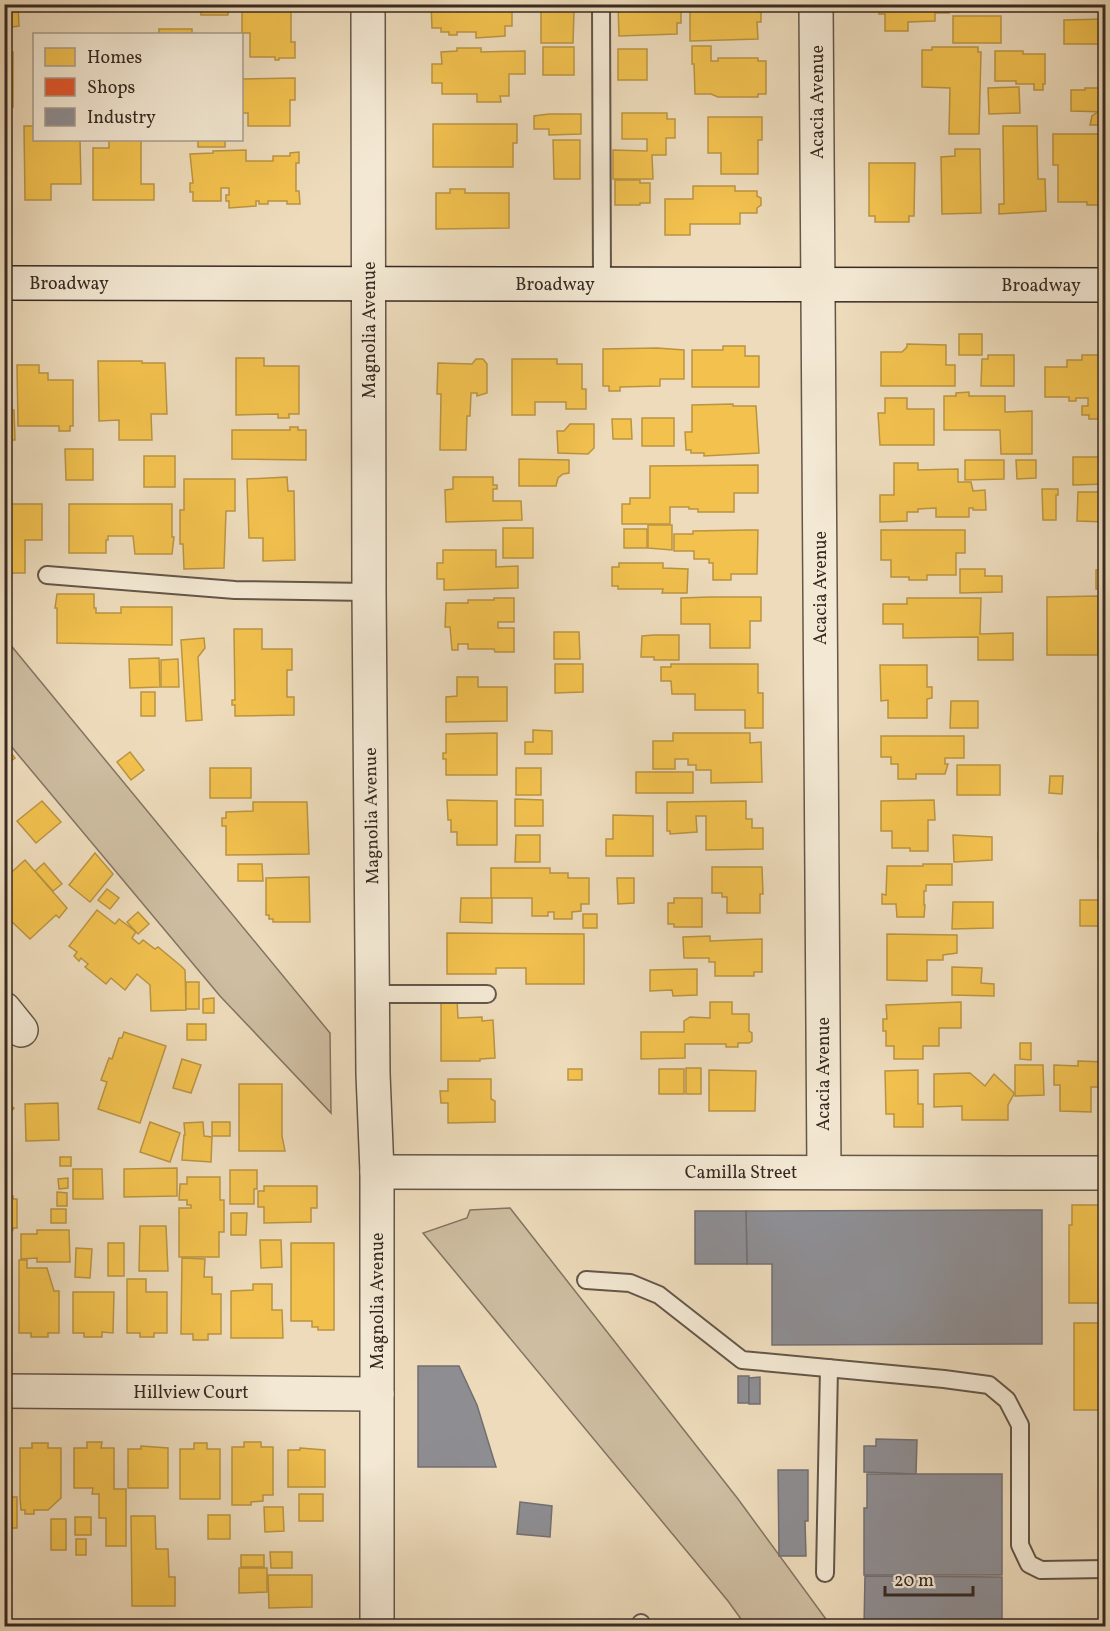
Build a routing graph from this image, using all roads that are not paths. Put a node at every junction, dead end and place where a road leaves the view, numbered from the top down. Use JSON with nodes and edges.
{"nodes":[{"id":1,"x":368,"y":4,"type":"edge"},
{"id":2,"x":600,"y":4,"type":"edge"},
{"id":3,"x":816,"y":4,"type":"edge"},
{"id":4,"x":4,"y":283,"type":"edge"},
{"id":5,"x":370,"y":284,"type":"junction"},
{"id":6,"x":602,"y":284,"type":"junction"},
{"id":7,"x":818,"y":284,"type":"junction"},
{"id":8,"x":1106,"y":285,"type":"edge"},
{"id":9,"x":47,"y":575,"type":"dead end"},
{"id":10,"x":369,"y":592,"type":"junction"},
{"id":11,"x":372,"y":994,"type":"junction"},
{"id":12,"x":487,"y":994,"type":"dead end"},
{"id":13,"x":376,"y":1172,"type":"junction"},
{"id":14,"x":824,"y":1172,"type":"junction"},
{"id":15,"x":1106,"y":1173,"type":"edge"},
{"id":16,"x":586,"y":1280,"type":"dead end"},
{"id":17,"x":830,"y":1368,"type":"junction"},
{"id":18,"x":4,"y":1391,"type":"edge"},
{"id":19,"x":377,"y":1394,"type":"junction"},
{"id":20,"x":1106,"y":1569,"type":"edge"},
{"id":21,"x":825,"y":1573,"type":"dead end"},
{"id":22,"x":377,"y":1626,"type":"edge"}],
"edges":[{"from":1,"to":5,"type":"street","name":"Magnolia Avenue"},
{"from":2,"to":6,"type":"lane"},
{"from":3,"to":7,"type":"street","name":"Acacia Avenue"},
{"from":4,"to":5,"type":"street","name":"Broadway"},
{"from":5,"to":6,"type":"street","name":"Broadway"},
{"from":5,"to":10,"type":"street","name":"Magnolia Avenue"},
{"from":6,"to":7,"type":"street","name":"Broadway"},
{"from":7,"to":8,"type":"street","name":"Broadway"},
{"from":7,"to":14,"type":"street","name":"Acacia Avenue"},
{"from":9,"to":10,"type":"lane"},
{"from":10,"to":11,"type":"street","name":"Magnolia Avenue"},
{"from":11,"to":12,"type":"lane"},
{"from":11,"to":13,"type":"street","name":"Magnolia Avenue"},
{"from":13,"to":14,"type":"street","name":"Camilla Street"},
{"from":13,"to":19,"type":"street","name":"Magnolia Avenue"},
{"from":14,"to":15,"type":"street","name":"Camilla Street"},
{"from":16,"to":17,"type":"lane"},
{"from":17,"to":20,"type":"lane"},
{"from":17,"to":21,"type":"lane"},
{"from":18,"to":19,"type":"street","name":"Hillview Court"},
{"from":19,"to":22,"type":"street","name":"Magnolia Avenue"}]}
